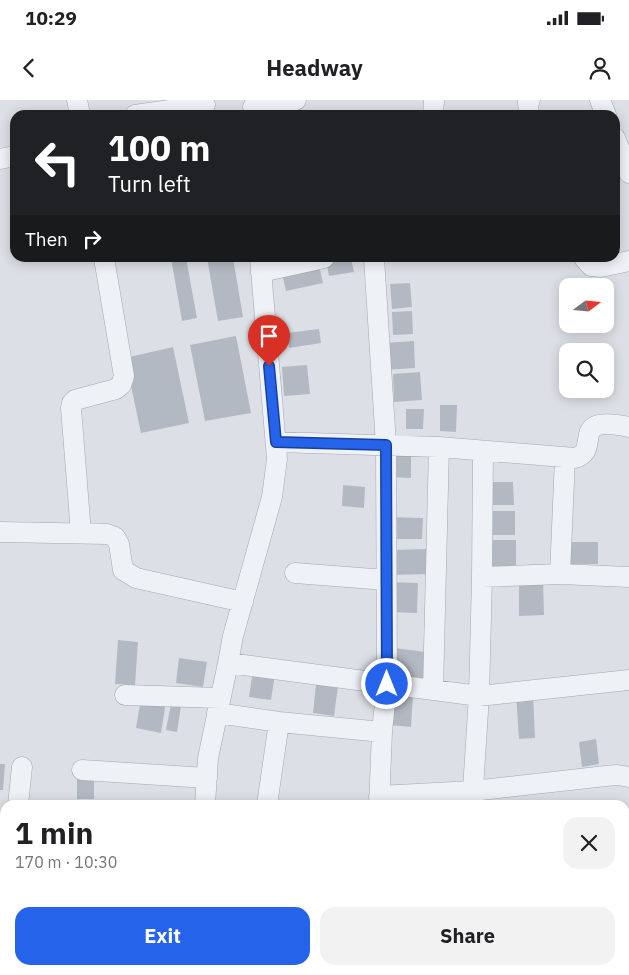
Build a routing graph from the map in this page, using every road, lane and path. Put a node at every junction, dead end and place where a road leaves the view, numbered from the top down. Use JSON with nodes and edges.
{"nodes":[{"id":1,"x":296,"y":100,"type":"edge"},
{"id":2,"x":205,"y":105,"type":"dead end"},
{"id":3,"x":253,"y":107,"type":"edge"},
{"id":4,"x":170,"y":110,"type":"edge"},
{"id":5,"x":620,"y":150,"type":"edge"},
{"id":6,"x":629,"y":173,"type":"edge"},
{"id":7,"x":629,"y":261,"type":"edge"},
{"id":8,"x":105,"y":262,"type":"edge"},
{"id":9,"x":288,"y":262,"type":"edge"},
{"id":10,"x":374,"y":262,"type":"edge"},
{"id":11,"x":588,"y":262,"type":"edge"},
{"id":12,"x":261,"y":265,"type":"edge"},
{"id":13,"x":629,"y":428,"type":"edge"},
{"id":14,"x":276,"y":442,"type":"junction"},
{"id":15,"x":386,"y":445,"type":"junction"},
{"id":16,"x":439,"y":447,"type":"junction"},
{"id":17,"x":483,"y":452,"type":"junction"},
{"id":18,"x":565,"y":458,"type":"junction"},
{"id":19,"x":0,"y":532,"type":"edge"},
{"id":20,"x":81,"y":533,"type":"junction"},
{"id":21,"x":295,"y":573,"type":"dead end"},
{"id":22,"x":560,"y":574,"type":"junction"},
{"id":23,"x":482,"y":577,"type":"junction"},
{"id":24,"x":629,"y":578,"type":"edge"},
{"id":25,"x":386,"y":580,"type":"junction"},
{"id":26,"x":243,"y":602,"type":"junction"},
{"id":27,"x":228,"y":663,"type":"junction"},
{"id":28,"x":629,"y":680,"type":"edge"},
{"id":29,"x":387,"y":684,"type":"junction"},
{"id":30,"x":433,"y":690,"type":"junction"},
{"id":31,"x":125,"y":695,"type":"dead end"},
{"id":32,"x":479,"y":696,"type":"junction"},
{"id":33,"x":219,"y":706,"type":"junction"},
{"id":34,"x":279,"y":722,"type":"junction"},
{"id":35,"x":382,"y":732,"type":"junction"},
{"id":36,"x":22,"y":766,"type":"dead end"},
{"id":37,"x":82,"y":770,"type":"dead end"},
{"id":38,"x":207,"y":778,"type":"junction"},
{"id":39,"x":629,"y":778,"type":"edge"},
{"id":40,"x":472,"y":798,"type":"edge"},
{"id":41,"x":19,"y":800,"type":"edge"},
{"id":42,"x":205,"y":800,"type":"edge"},
{"id":43,"x":268,"y":800,"type":"edge"},
{"id":44,"x":379,"y":800,"type":"edge"},
{"id":45,"x":410,"y":800,"type":"edge"}],
"edges":[{"from":1,"to":3,"type":"street"},
{"from":2,"to":4,"type":"street"},
{"from":5,"to":6,"type":"street"},
{"from":7,"to":11,"type":"street"},
{"from":8,"to":20,"type":"street"},
{"from":9,"to":12,"type":"street"},
{"from":10,"to":15,"type":"street"},
{"from":12,"to":14,"type":"street"},
{"from":13,"to":18,"type":"street"},
{"from":14,"to":15,"type":"street"},
{"from":14,"to":26,"type":"street"},
{"from":15,"to":16,"type":"street"},
{"from":15,"to":25,"type":"street"},
{"from":16,"to":17,"type":"street"},
{"from":16,"to":30,"type":"street"},
{"from":17,"to":18,"type":"street"},
{"from":17,"to":23,"type":"street"},
{"from":18,"to":22,"type":"street"},
{"from":19,"to":20,"type":"street"},
{"from":20,"to":26,"type":"street"},
{"from":21,"to":25,"type":"street"},
{"from":22,"to":23,"type":"street"},
{"from":22,"to":24,"type":"street"},
{"from":23,"to":32,"type":"street"},
{"from":25,"to":29,"type":"street"},
{"from":26,"to":27,"type":"street"},
{"from":27,"to":29,"type":"street"},
{"from":27,"to":33,"type":"street"},
{"from":28,"to":32,"type":"street"},
{"from":29,"to":30,"type":"street"},
{"from":29,"to":35,"type":"street"},
{"from":30,"to":32,"type":"street"},
{"from":31,"to":33,"type":"street"},
{"from":32,"to":40,"type":"street"},
{"from":33,"to":34,"type":"street"},
{"from":33,"to":38,"type":"street"},
{"from":34,"to":35,"type":"street"},
{"from":34,"to":43,"type":"street"},
{"from":35,"to":44,"type":"street"},
{"from":36,"to":41,"type":"street"},
{"from":37,"to":38,"type":"street"},
{"from":38,"to":42,"type":"street"},
{"from":39,"to":40,"type":"street"},
{"from":40,"to":45,"type":"street"}]}
